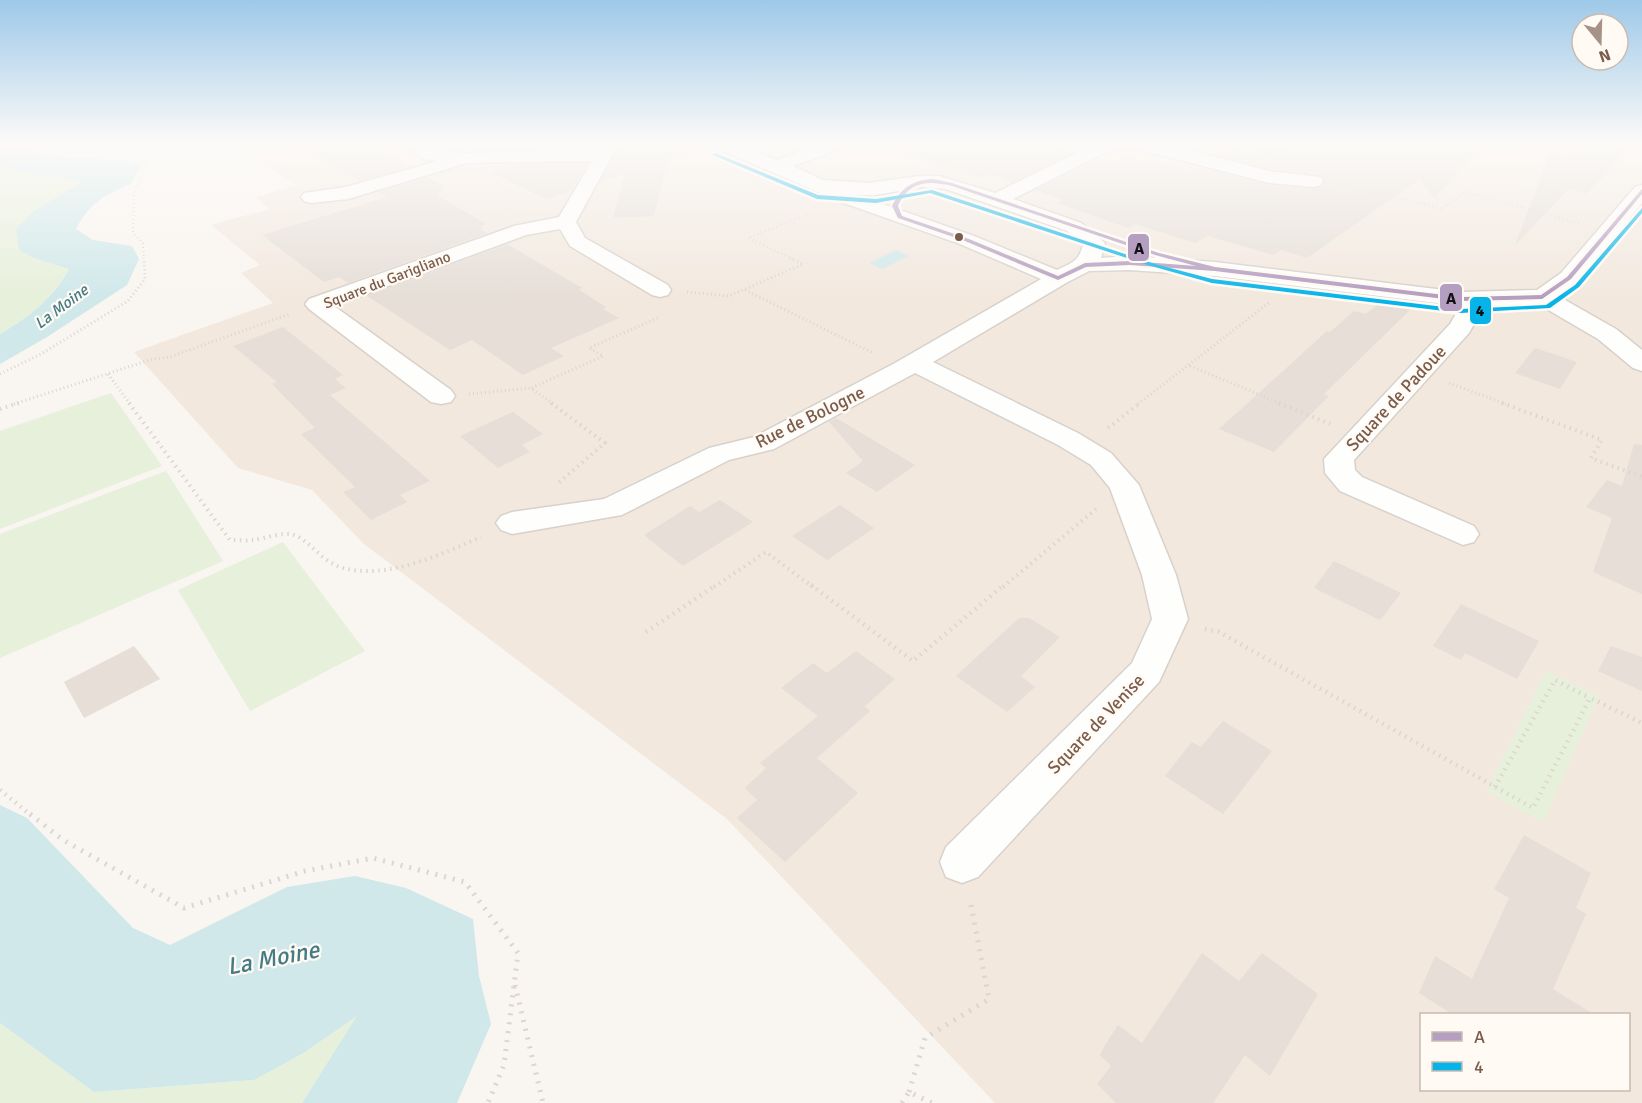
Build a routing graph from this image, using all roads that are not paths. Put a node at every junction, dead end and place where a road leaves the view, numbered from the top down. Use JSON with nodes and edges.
{"nodes":[{"id":1,"x":330,"y":194,"type":"edge"},
{"id":2,"x":582,"y":194,"type":"edge"},
{"id":3,"x":840,"y":194,"type":"edge"},
{"id":4,"x":901,"y":194,"type":"edge"},
{"id":5,"x":982,"y":194,"type":"edge"},
{"id":6,"x":1008,"y":194,"type":"edge"},
{"id":7,"x":1640,"y":194,"type":"edge"},
{"id":8,"x":311,"y":196,"type":"dead end"},
{"id":9,"x":997,"y":200,"type":"junction"},
{"id":10,"x":900,"y":217,"type":"junction"},
{"id":11,"x":566,"y":222,"type":"junction"},
{"id":12,"x":1624,"y":222,"type":"edge"},
{"id":13,"x":1074,"y":227,"type":"junction"},
{"id":14,"x":1084,"y":265,"type":"junction"},
{"id":15,"x":1215,"y":269,"type":"junction"},
{"id":16,"x":1058,"y":278,"type":"junction"},
{"id":17,"x":660,"y":290,"type":"road end"},
{"id":18,"x":1542,"y":297,"type":"junction"},
{"id":19,"x":1461,"y":299,"type":"junction"},
{"id":20,"x":1642,"y":363,"type":"edge"},
{"id":21,"x":909,"y":366,"type":"junction"},
{"id":22,"x":441,"y":396,"type":"road end"},
{"id":23,"x":512,"y":523,"type":"road end"},
{"id":24,"x":1463,"y":534,"type":"dead end"},
{"id":25,"x":962,"y":862,"type":"road end"}],
"edges":[{"from":1,"to":8,"type":"street"},
{"from":2,"to":11,"type":"street"},
{"from":3,"to":10,"type":"street"},
{"from":4,"to":10,"type":"street"},
{"from":5,"to":9,"type":"street"},
{"from":6,"to":9,"type":"street"},
{"from":7,"to":12,"type":"street"},
{"from":9,"to":13,"type":"street"},
{"from":10,"to":16,"type":"street"},
{"from":11,"to":17,"type":"street"},
{"from":11,"to":22,"type":"street","name":"Square du Garigliano"},
{"from":12,"to":18,"type":"street"},
{"from":13,"to":14,"type":"street"},
{"from":13,"to":15,"type":"street"},
{"from":14,"to":15,"type":"street"},
{"from":14,"to":16,"type":"street","name":"Rue de Bologne"},
{"from":15,"to":19,"type":"street"},
{"from":16,"to":21,"type":"street","name":"Rue de Bologne"},
{"from":18,"to":19,"type":"street"},
{"from":18,"to":20,"type":"street"},
{"from":19,"to":24,"type":"street","name":"Square de Padoue"},
{"from":21,"to":23,"type":"street","name":"Rue de Bologne"},
{"from":21,"to":25,"type":"street","name":"Square de Venise"}]}
